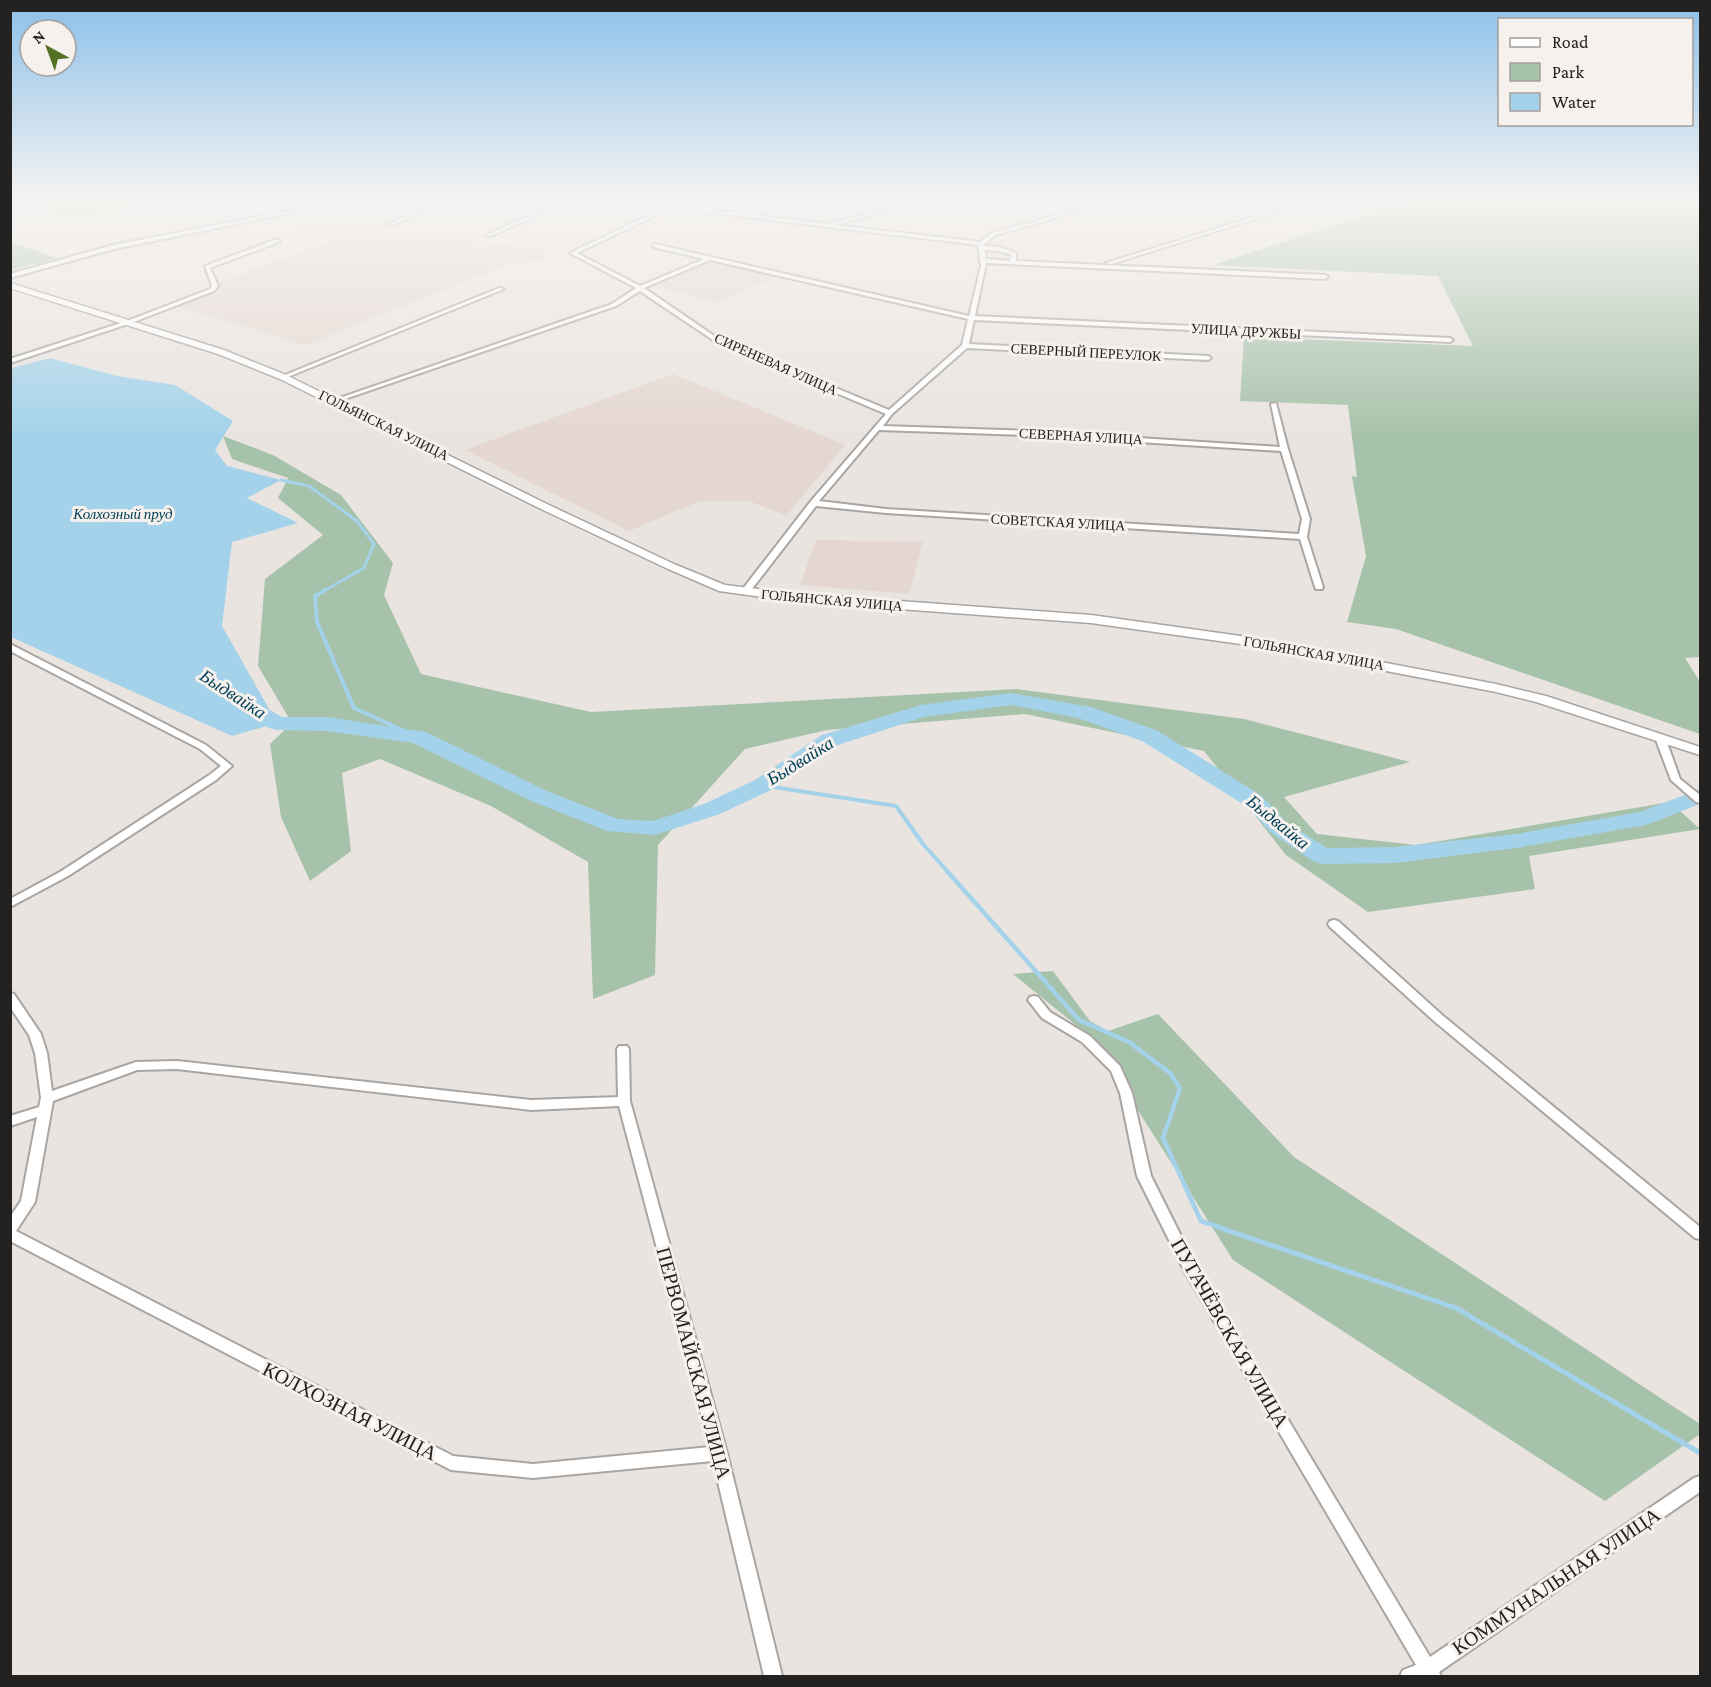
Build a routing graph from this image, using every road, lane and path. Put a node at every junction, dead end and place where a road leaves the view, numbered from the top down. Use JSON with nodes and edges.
{"nodes":[{"id":1,"x":212,"y":280,"type":"edge"},
{"id":2,"x":624,"y":280,"type":"edge"},
{"id":3,"x":660,"y":280,"type":"edge"},
{"id":4,"x":806,"y":280,"type":"edge"},
{"id":5,"x":980,"y":280,"type":"edge"},
{"id":6,"x":10,"y":285,"type":"edge"},
{"id":7,"x":640,"y":288,"type":"junction"},
{"id":8,"x":501,"y":289,"type":"dead end"},
{"id":9,"x":972,"y":318,"type":"junction"},
{"id":10,"x":129,"y":322,"type":"junction"},
{"id":11,"x":1450,"y":340,"type":"dead end"},
{"id":12,"x":965,"y":346,"type":"junction"},
{"id":13,"x":1208,"y":358,"type":"dead end"},
{"id":14,"x":10,"y":361,"type":"edge"},
{"id":15,"x":283,"y":377,"type":"junction"},
{"id":16,"x":334,"y":401,"type":"junction"},
{"id":17,"x":1274,"y":404,"type":"dead end"},
{"id":18,"x":890,"y":413,"type":"junction"},
{"id":19,"x":878,"y":428,"type":"junction"},
{"id":20,"x":1284,"y":449,"type":"junction"},
{"id":21,"x":814,"y":504,"type":"junction"},
{"id":22,"x":1303,"y":537,"type":"junction"},
{"id":23,"x":1319,"y":587,"type":"dead end"},
{"id":24,"x":745,"y":592,"type":"junction"},
{"id":25,"x":10,"y":647,"type":"edge"},
{"id":26,"x":1661,"y":740,"type":"junction"},
{"id":27,"x":1701,"y":751,"type":"edge"},
{"id":28,"x":1701,"y":800,"type":"edge"},
{"id":29,"x":10,"y":904,"type":"edge"},
{"id":30,"x":1334,"y":924,"type":"dead end"},
{"id":31,"x":10,"y":997,"type":"edge"},
{"id":32,"x":1034,"y":1000,"type":"dead end"},
{"id":33,"x":623,"y":1049,"type":"dead end"},
{"id":34,"x":624,"y":1101,"type":"junction"},
{"id":35,"x":46,"y":1104,"type":"junction"},
{"id":36,"x":10,"y":1121,"type":"edge"},
{"id":37,"x":10,"y":1229,"type":"edge"},
{"id":38,"x":10,"y":1234,"type":"edge"},
{"id":39,"x":1701,"y":1234,"type":"edge"},
{"id":40,"x":718,"y":1453,"type":"junction"},
{"id":41,"x":1701,"y":1483,"type":"edge"},
{"id":42,"x":1430,"y":1673,"type":"edge"},
{"id":43,"x":773,"y":1677,"type":"edge"},
{"id":44,"x":1409,"y":1677,"type":"edge"}],
"edges":[{"from":1,"to":10,"type":"street"},
{"from":2,"to":7,"type":"street","name":"СИРЕНЕВАЯ УЛИЦА"},
{"from":3,"to":7,"type":"street"},
{"from":4,"to":9,"type":"street","name":"УЛИЦА ДРУЖБЫ"},
{"from":5,"to":9,"type":"street"},
{"from":6,"to":10,"type":"main road","name":"ГОЛЬЯНСКАЯ УЛИЦА"},
{"from":7,"to":16,"type":"street"},
{"from":7,"to":18,"type":"street","name":"СИРЕНЕВАЯ УЛИЦА"},
{"from":8,"to":15,"type":"street"},
{"from":9,"to":11,"type":"street","name":"УЛИЦА ДРУЖБЫ"},
{"from":9,"to":12,"type":"street"},
{"from":10,"to":14,"type":"street"},
{"from":10,"to":15,"type":"main road","name":"ГОЛЬЯНСКАЯ УЛИЦА"},
{"from":12,"to":13,"type":"street","name":"СЕВЕРНЫЙ ПЕРЕУЛОК"},
{"from":12,"to":18,"type":"street"},
{"from":15,"to":16,"type":"main road","name":"ГОЛЬЯНСКАЯ УЛИЦА"},
{"from":16,"to":24,"type":"main road","name":"ГОЛЬЯНСКАЯ УЛИЦА"},
{"from":17,"to":20,"type":"street"},
{"from":18,"to":19,"type":"street"},
{"from":19,"to":20,"type":"street","name":"СЕВЕРНАЯ УЛИЦА"},
{"from":19,"to":21,"type":"street"},
{"from":20,"to":22,"type":"street"},
{"from":21,"to":22,"type":"street","name":"СОВЕТСКАЯ УЛИЦА"},
{"from":21,"to":24,"type":"street"},
{"from":22,"to":23,"type":"street"},
{"from":24,"to":26,"type":"main road","name":"ГОЛЬЯНСКАЯ УЛИЦА"},
{"from":25,"to":29,"type":"street"},
{"from":26,"to":27,"type":"main road","name":"ГОЛЬЯНСКАЯ УЛИЦА"},
{"from":26,"to":28,"type":"street"},
{"from":30,"to":39,"type":"street"},
{"from":31,"to":35,"type":"street"},
{"from":32,"to":42,"type":"street","name":"ПУГАЧЁВСКАЯ УЛИЦА"},
{"from":33,"to":34,"type":"street","name":"ПЕРВОМАЙСКАЯ УЛИЦА"},
{"from":34,"to":35,"type":"street"},
{"from":34,"to":40,"type":"street","name":"ПЕРВОМАЙСКАЯ УЛИЦА"},
{"from":35,"to":36,"type":"street"},
{"from":35,"to":37,"type":"street"},
{"from":38,"to":40,"type":"street","name":"КОЛХОЗНАЯ УЛИЦА"},
{"from":40,"to":43,"type":"street","name":"ПЕРВОМАЙСКАЯ УЛИЦА"},
{"from":41,"to":42,"type":"street","name":"КОММУНАЛЬНАЯ УЛИЦА"},
{"from":42,"to":44,"type":"street","name":"КОММУНАЛЬНАЯ УЛИЦА"}]}
